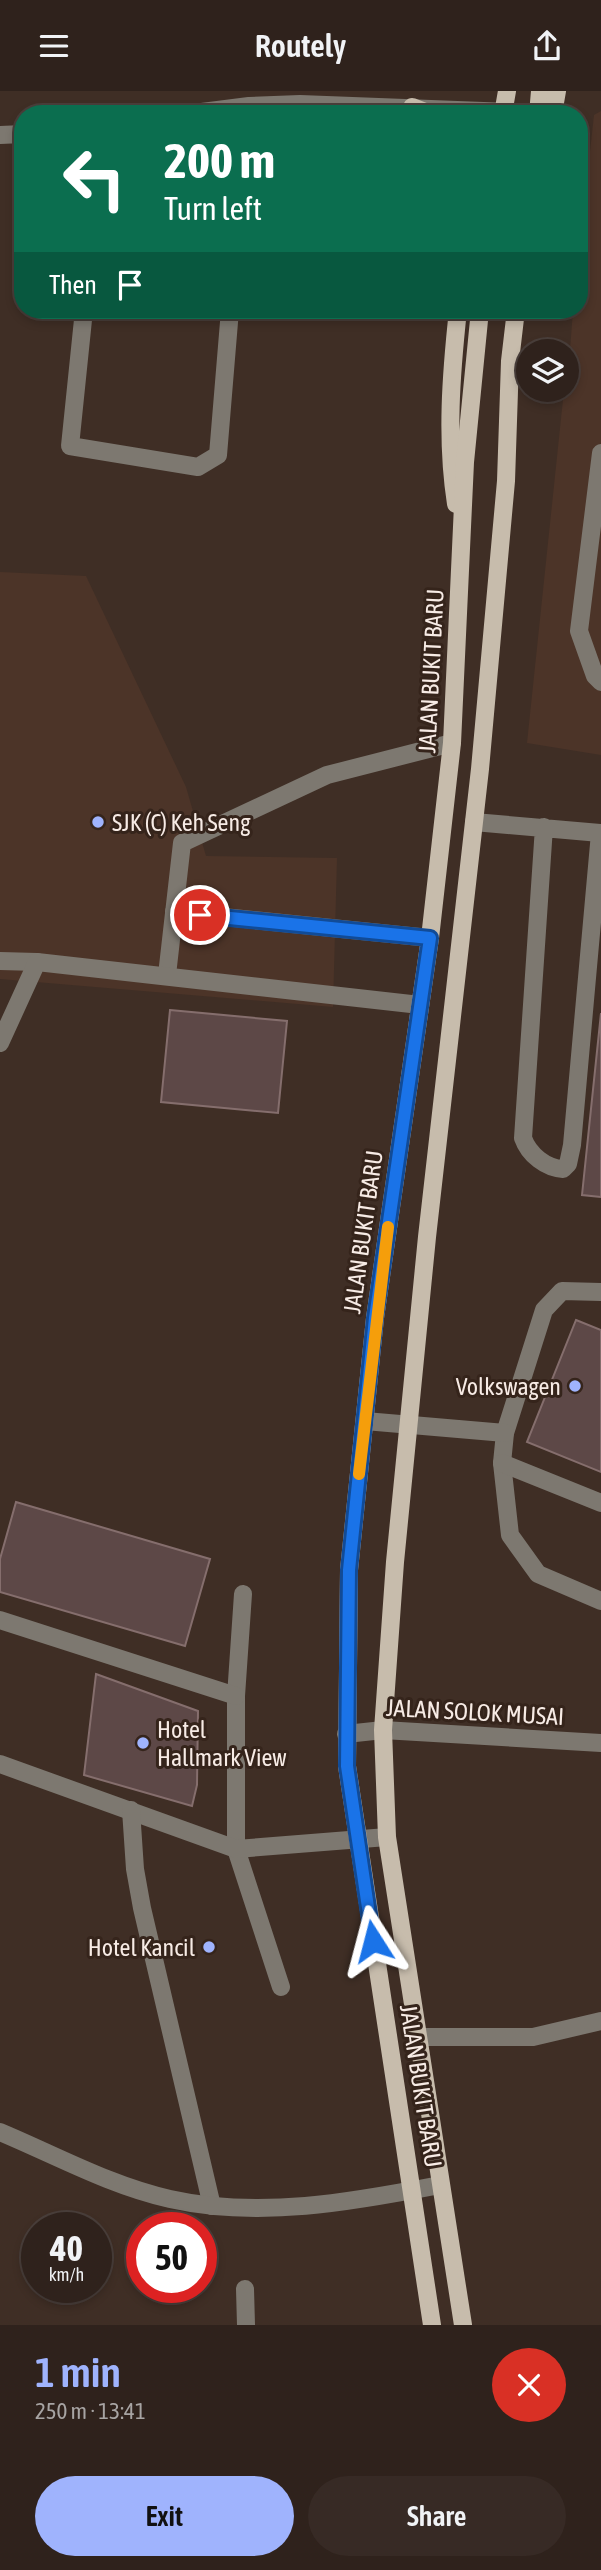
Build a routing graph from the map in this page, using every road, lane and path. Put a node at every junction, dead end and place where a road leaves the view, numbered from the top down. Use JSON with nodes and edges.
{"nodes":[{"id":1,"x":84,"y":319,"type":"edge"},
{"id":2,"x":229,"y":319,"type":"edge"},
{"id":3,"x":457,"y":319,"type":"edge"},
{"id":4,"x":479,"y":319,"type":"edge"},
{"id":5,"x":515,"y":319,"type":"edge"},
{"id":6,"x":527,"y":319,"type":"edge"},
{"id":7,"x":601,"y":453,"type":"edge"},
{"id":8,"x":506,"y":481,"type":"junction"},
{"id":9,"x":463,"y":545,"type":"junction"},
{"id":10,"x":601,"y":682,"type":"edge"},
{"id":11,"x":452,"y":743,"type":"junction"},
{"id":12,"x":474,"y":822,"type":"junction"},
{"id":13,"x":544,"y":827,"type":"junction"},
{"id":14,"x":174,"y":912,"type":"junction"},
{"id":15,"x":430,"y":938,"type":"junction"},
{"id":16,"x":0,"y":961,"type":"edge"},
{"id":17,"x":37,"y":962,"type":"junction"},
{"id":18,"x":167,"y":975,"type":"junction"},
{"id":19,"x":420,"y":1005,"type":"junction"},
{"id":20,"x":0,"y":1043,"type":"edge"},
{"id":21,"x":601,"y":1292,"type":"edge"},
{"id":22,"x":365,"y":1421,"type":"junction"},
{"id":23,"x":408,"y":1425,"type":"junction"},
{"id":24,"x":505,"y":1433,"type":"junction"},
{"id":25,"x":502,"y":1463,"type":"junction"},
{"id":26,"x":601,"y":1503,"type":"edge"},
{"id":27,"x":243,"y":1594,"type":"dead end"},
{"id":28,"x":601,"y":1601,"type":"edge"},
{"id":29,"x":0,"y":1620,"type":"edge"},
{"id":30,"x":236,"y":1696,"type":"junction"},
{"id":31,"x":383,"y":1730,"type":"junction"},
{"id":32,"x":346,"y":1734,"type":"junction"},
{"id":33,"x":601,"y":1744,"type":"edge"},
{"id":34,"x":0,"y":1764,"type":"edge"},
{"id":35,"x":131,"y":1810,"type":"junction"},
{"id":36,"x":387,"y":1837,"type":"junction"},
{"id":37,"x":356,"y":1840,"type":"junction"},
{"id":38,"x":236,"y":1849,"type":"junction"},
{"id":39,"x":281,"y":1987,"type":"dead end"},
{"id":40,"x":601,"y":2021,"type":"edge"},
{"id":41,"x":416,"y":2037,"type":"junction"},
{"id":42,"x":0,"y":2132,"type":"edge"},
{"id":43,"x":440,"y":2185,"type":"junction"},
{"id":44,"x":413,"y":2190,"type":"junction"},
{"id":45,"x":212,"y":2206,"type":"junction"},
{"id":46,"x":245,"y":2289,"type":"dead end"},
{"id":47,"x":246,"y":2325,"type":"edge"},
{"id":48,"x":432,"y":2325,"type":"edge"},
{"id":49,"x":463,"y":2325,"type":"edge"}],
"edges":[{"from":1,"to":2,"type":"street"},
{"from":3,"to":9,"type":"main road"},
{"from":4,"to":9,"type":"main road","name":"JALAN BUKIT BARU"},
{"from":5,"to":8,"type":"main road","name":"JALAN BUKIT BARU"},
{"from":6,"to":8,"type":"main road"},
{"from":7,"to":10,"type":"street"},
{"from":8,"to":12,"type":"main road","name":"JALAN BUKIT BARU"},
{"from":9,"to":11,"type":"main road","name":"JALAN BUKIT BARU"},
{"from":11,"to":14,"type":"street"},
{"from":11,"to":15,"type":"main road","name":"JALAN BUKIT BARU"},
{"from":12,"to":13,"type":"street"},
{"from":12,"to":23,"type":"main road","name":"JALAN BUKIT BARU"},
{"from":13,"to":13,"type":"street"},
{"from":14,"to":15,"type":"street"},
{"from":14,"to":18,"type":"street"},
{"from":15,"to":19,"type":"main road","name":"JALAN BUKIT BARU"},
{"from":16,"to":17,"type":"street"},
{"from":17,"to":18,"type":"street"},
{"from":17,"to":20,"type":"street"},
{"from":18,"to":19,"type":"street"},
{"from":19,"to":22,"type":"main road","name":"JALAN BUKIT BARU"},
{"from":21,"to":24,"type":"street"},
{"from":22,"to":23,"type":"street"},
{"from":22,"to":32,"type":"main road","name":"JALAN BUKIT BARU"},
{"from":23,"to":24,"type":"street"},
{"from":23,"to":31,"type":"main road","name":"JALAN BUKIT BARU"},
{"from":24,"to":25,"type":"street"},
{"from":25,"to":26,"type":"street"},
{"from":25,"to":28,"type":"street"},
{"from":27,"to":30,"type":"street"},
{"from":29,"to":30,"type":"street"},
{"from":30,"to":38,"type":"street"},
{"from":31,"to":32,"type":"street","name":"JALAN SOLOK MUSAI"},
{"from":31,"to":33,"type":"street","name":"JALAN SOLOK MUSAI"},
{"from":31,"to":36,"type":"main road","name":"JALAN BUKIT BARU"},
{"from":32,"to":37,"type":"main road","name":"JALAN BUKIT BARU"},
{"from":34,"to":35,"type":"street"},
{"from":35,"to":38,"type":"street"},
{"from":35,"to":45,"type":"street"},
{"from":36,"to":37,"type":"street"},
{"from":36,"to":41,"type":"main road","name":"JALAN BUKIT BARU"},
{"from":37,"to":38,"type":"street"},
{"from":37,"to":44,"type":"main road","name":"JALAN BUKIT BARU"},
{"from":38,"to":39,"type":"street"},
{"from":40,"to":41,"type":"street"},
{"from":41,"to":43,"type":"main road","name":"JALAN BUKIT BARU"},
{"from":42,"to":45,"type":"street"},
{"from":43,"to":44,"type":"street"},
{"from":43,"to":49,"type":"main road","name":"JALAN BUKIT BARU"},
{"from":44,"to":45,"type":"street"},
{"from":44,"to":48,"type":"main road","name":"JALAN BUKIT BARU"},
{"from":46,"to":47,"type":"street"}]}
